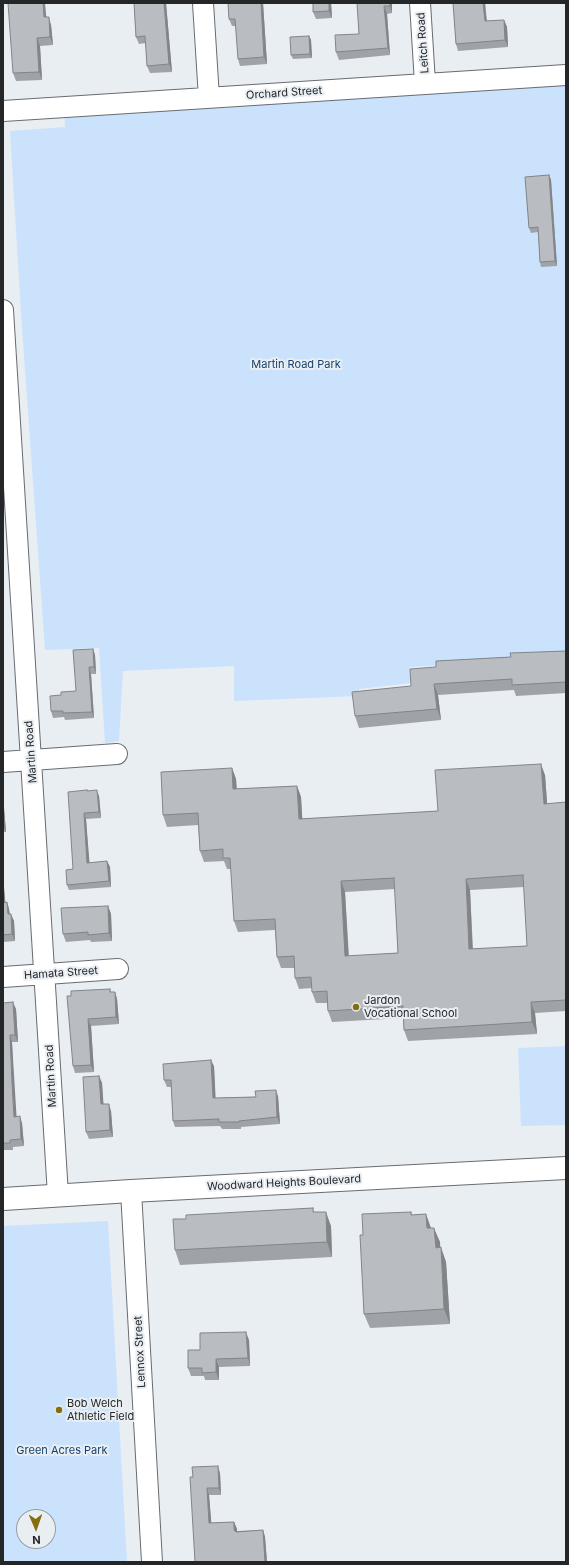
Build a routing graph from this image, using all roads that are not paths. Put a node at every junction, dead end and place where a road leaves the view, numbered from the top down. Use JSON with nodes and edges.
{"nodes":[{"id":1,"x":203,"y":3,"type":"edge"},
{"id":2,"x":420,"y":3,"type":"edge"},
{"id":3,"x":566,"y":74,"type":"edge"},
{"id":4,"x":425,"y":83,"type":"junction"},
{"id":5,"x":209,"y":98,"type":"junction"},
{"id":6,"x":3,"y":111,"type":"edge"},
{"id":7,"x":3,"y":310,"type":"edge"},
{"id":8,"x":4,"y":336,"type":"edge"},
{"id":9,"x":11,"y":549,"type":"edge"},
{"id":10,"x":117,"y":754,"type":"dead end"},
{"id":11,"x":32,"y":760,"type":"junction"},
{"id":12,"x":3,"y":762,"type":"edge"},
{"id":13,"x":118,"y":969,"type":"dead end"},
{"id":14,"x":45,"y":974,"type":"junction"},
{"id":15,"x":3,"y":976,"type":"edge"},
{"id":16,"x":566,"y":1168,"type":"edge"},
{"id":17,"x":131,"y":1190,"type":"junction"},
{"id":18,"x":58,"y":1195,"type":"junction"},
{"id":19,"x":3,"y":1199,"type":"edge"},
{"id":20,"x":152,"y":1562,"type":"edge"}],
"edges":[{"from":1,"to":5,"type":"street"},
{"from":2,"to":4,"type":"street","name":"Leitch Road"},
{"from":3,"to":4,"type":"street","name":"Orchard Street"},
{"from":4,"to":5,"type":"street","name":"Orchard Street"},
{"from":5,"to":6,"type":"street","name":"Orchard Street"},
{"from":7,"to":8,"type":"street","name":"Martin Road"},
{"from":8,"to":9,"type":"street","name":"Martin Road"},
{"from":9,"to":11,"type":"street","name":"Martin Road"},
{"from":10,"to":11,"type":"street"},
{"from":11,"to":12,"type":"street"},
{"from":11,"to":14,"type":"street","name":"Martin Road"},
{"from":13,"to":14,"type":"street","name":"Hamata Street"},
{"from":14,"to":15,"type":"street","name":"Hamata Street"},
{"from":14,"to":18,"type":"street","name":"Martin Road"},
{"from":16,"to":17,"type":"street","name":"Woodward Heights Boulevard"},
{"from":17,"to":18,"type":"street","name":"Woodward Heights Boulevard"},
{"from":17,"to":20,"type":"street","name":"Lennox Street"},
{"from":18,"to":19,"type":"street","name":"Woodward Heights Boulevard"}]}
